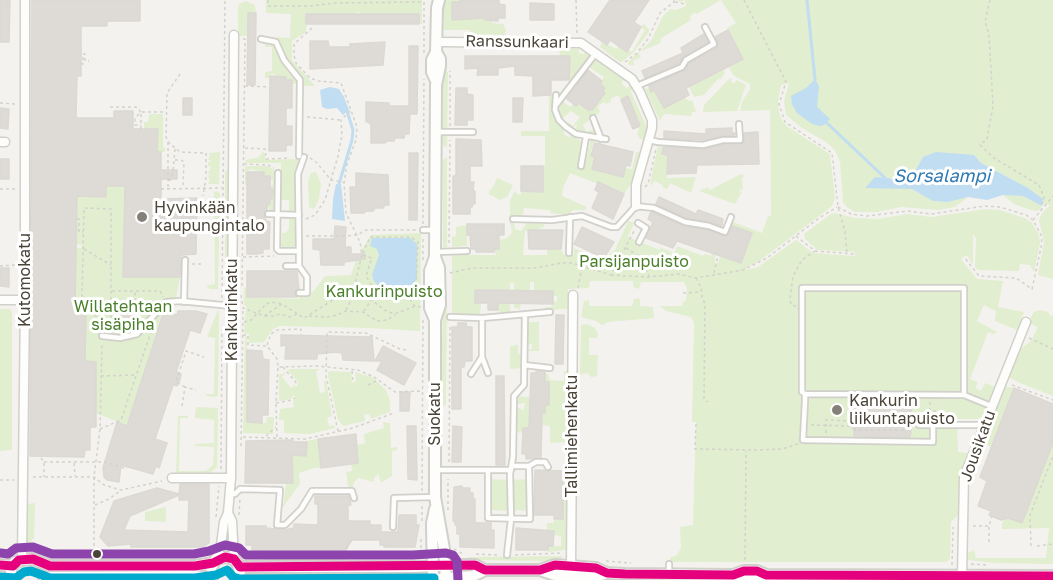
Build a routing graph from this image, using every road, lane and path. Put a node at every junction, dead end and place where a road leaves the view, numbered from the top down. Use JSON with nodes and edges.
{"nodes":[{"id":1,"x":25,"y":0,"type":"edge"},
{"id":2,"x":225,"y":0,"type":"edge"},
{"id":3,"x":268,"y":0,"type":"edge"},
{"id":4,"x":576,"y":0,"type":"edge"},
{"id":5,"x":744,"y":0,"type":"edge"},
{"id":6,"x":990,"y":0,"type":"edge"},
{"id":7,"x":674,"y":1,"type":"edge"},
{"id":8,"x":434,"y":3,"type":"edge"},
{"id":9,"x":685,"y":4,"type":"dead end"},
{"id":10,"x":705,"y":27,"type":"dead end"},
{"id":11,"x":312,"y":28,"type":"dead end"},
{"id":12,"x":234,"y":35,"type":"dead end"},
{"id":13,"x":245,"y":39,"type":"dead end"},
{"id":14,"x":261,"y":39,"type":"dead end"},
{"id":15,"x":577,"y":43,"type":"junction"},
{"id":16,"x":436,"y":47,"type":"junction"},
{"id":17,"x":596,"y":53,"type":"junction"},
{"id":18,"x":82,"y":64,"type":"joint"},
{"id":19,"x":618,"y":69,"type":"junction"},
{"id":20,"x":180,"y":74,"type":"dead end"},
{"id":21,"x":244,"y":86,"type":"junction"},
{"id":22,"x":637,"y":86,"type":"junction"},
{"id":23,"x":269,"y":87,"type":"dead end"},
{"id":24,"x":556,"y":95,"type":"dead end"},
{"id":25,"x":0,"y":103,"type":"edge"},
{"id":26,"x":16,"y":104,"type":"dead end"},
{"id":27,"x":556,"y":105,"type":"junction"},
{"id":28,"x":110,"y":107,"type":"dead end"},
{"id":29,"x":351,"y":110,"type":"junction"},
{"id":30,"x":141,"y":112,"type":"junction"},
{"id":31,"x":166,"y":112,"type":"junction"},
{"id":32,"x":310,"y":117,"type":"dead end"},
{"id":33,"x":593,"y":118,"type":"dead end"},
{"id":34,"x":341,"y":120,"type":"junction"},
{"id":35,"x":739,"y":124,"type":"dead end"},
{"id":36,"x":141,"y":125,"type":"junction"},
{"id":37,"x":141,"y":129,"type":"dead end"},
{"id":38,"x":436,"y":132,"type":"junction"},
{"id":39,"x":473,"y":132,"type":"dead end"},
{"id":40,"x":586,"y":137,"type":"junction"},
{"id":41,"x":168,"y":141,"type":"junction"},
{"id":42,"x":653,"y":141,"type":"junction"},
{"id":43,"x":175,"y":148,"type":"junction"},
{"id":44,"x":244,"y":148,"type":"junction"},
{"id":45,"x":274,"y":158,"type":"dead end"},
{"id":46,"x":174,"y":160,"type":"junction"},
{"id":47,"x":243,"y":164,"type":"junction"},
{"id":48,"x":581,"y":166,"type":"dead end"},
{"id":49,"x":278,"y":173,"type":"joint"},
{"id":50,"x":168,"y":181,"type":"junction"},
{"id":51,"x":334,"y":181,"type":"dead end"},
{"id":52,"x":344,"y":183,"type":"junction"},
{"id":53,"x":645,"y":187,"type":"dead end"},
{"id":54,"x":183,"y":188,"type":"junction"},
{"id":55,"x":203,"y":188,"type":"junction"},
{"id":56,"x":222,"y":188,"type":"junction"},
{"id":57,"x":0,"y":189,"type":"edge"},
{"id":58,"x":15,"y":189,"type":"dead end"},
{"id":59,"x":161,"y":189,"type":"dead end"},
{"id":60,"x":168,"y":189,"type":"junction"},
{"id":61,"x":202,"y":196,"type":"dead end"},
{"id":62,"x":1053,"y":196,"type":"edge"},
{"id":63,"x":636,"y":206,"type":"junction"},
{"id":64,"x":838,"y":207,"type":"junction"},
{"id":65,"x":1041,"y":211,"type":"junction"},
{"id":66,"x":268,"y":214,"type":"dead end"},
{"id":67,"x":278,"y":215,"type":"junction"},
{"id":68,"x":570,"y":217,"type":"junction"},
{"id":69,"x":731,"y":217,"type":"dead end"},
{"id":70,"x":299,"y":218,"type":"junction"},
{"id":71,"x":77,"y":219,"type":"dead end"},
{"id":72,"x":513,"y":219,"type":"dead end"},
{"id":73,"x":1033,"y":220,"type":"junction"},
{"id":74,"x":638,"y":223,"type":"joint"},
{"id":75,"x":423,"y":230,"type":"joint"},
{"id":76,"x":435,"y":230,"type":"junction"},
{"id":77,"x":83,"y":232,"type":"junction"},
{"id":78,"x":357,"y":235,"type":"junction"},
{"id":79,"x":299,"y":236,"type":"junction"},
{"id":80,"x":796,"y":236,"type":"junction"},
{"id":81,"x":418,"y":242,"type":"junction"},
{"id":82,"x":423,"y":242,"type":"dead end"},
{"id":83,"x":639,"y":242,"type":"dead end"},
{"id":84,"x":83,"y":247,"type":"junction"},
{"id":85,"x":625,"y":248,"type":"junction"},
{"id":86,"x":279,"y":251,"type":"junction"},
{"id":87,"x":299,"y":251,"type":"junction"},
{"id":88,"x":467,"y":251,"type":"dead end"},
{"id":89,"x":815,"y":251,"type":"junction"},
{"id":90,"x":569,"y":253,"type":"dead end"},
{"id":91,"x":435,"y":254,"type":"junction"},
{"id":92,"x":847,"y":254,"type":"junction"},
{"id":93,"x":855,"y":254,"type":"dead end"},
{"id":94,"x":362,"y":255,"type":"junction"},
{"id":95,"x":718,"y":255,"type":"dead end"},
{"id":96,"x":243,"y":257,"type":"junction"},
{"id":97,"x":964,"y":257,"type":"dead end"},
{"id":98,"x":185,"y":260,"type":"dead end"},
{"id":99,"x":193,"y":264,"type":"dead end"},
{"id":100,"x":202,"y":264,"type":"dead end"},
{"id":101,"x":15,"y":265,"type":"dead end"},
{"id":102,"x":111,"y":265,"type":"junction"},
{"id":103,"x":0,"y":266,"type":"edge"},
{"id":104,"x":286,"y":266,"type":"dead end"},
{"id":105,"x":299,"y":266,"type":"junction"},
{"id":106,"x":357,"y":273,"type":"junction"},
{"id":107,"x":449,"y":273,"type":"dead end"},
{"id":108,"x":714,"y":273,"type":"junction"},
{"id":109,"x":611,"y":275,"type":"junction"},
{"id":110,"x":366,"y":276,"type":"junction"},
{"id":111,"x":649,"y":277,"type":"junction"},
{"id":112,"x":695,"y":278,"type":"junction"},
{"id":113,"x":355,"y":288,"type":"junction"},
{"id":114,"x":111,"y":291,"type":"junction"},
{"id":115,"x":134,"y":291,"type":"junction"},
{"id":116,"x":702,"y":292,"type":"junction"},
{"id":117,"x":298,"y":293,"type":"dead end"},
{"id":118,"x":376,"y":293,"type":"junction"},
{"id":119,"x":683,"y":293,"type":"dead end"},
{"id":120,"x":383,"y":294,"type":"junction"},
{"id":121,"x":237,"y":295,"type":"junction"},
{"id":122,"x":573,"y":295,"type":"dead end"},
{"id":123,"x":408,"y":297,"type":"junction"},
{"id":124,"x":0,"y":300,"type":"edge"},
{"id":125,"x":25,"y":300,"type":"junction"},
{"id":126,"x":371,"y":300,"type":"junction"},
{"id":127,"x":166,"y":302,"type":"junction"},
{"id":128,"x":184,"y":302,"type":"junction"},
{"id":129,"x":282,"y":304,"type":"junction"},
{"id":130,"x":222,"y":306,"type":"junction"},
{"id":131,"x":232,"y":306,"type":"junction"},
{"id":132,"x":416,"y":306,"type":"junction"},
{"id":133,"x":802,"y":306,"type":"junction"},
{"id":134,"x":423,"y":307,"type":"dead end"},
{"id":135,"x":243,"y":308,"type":"junction"},
{"id":136,"x":111,"y":311,"type":"junction"},
{"id":137,"x":346,"y":311,"type":"junction"},
{"id":138,"x":363,"y":312,"type":"junction"},
{"id":139,"x":550,"y":312,"type":"dead end"},
{"id":140,"x":258,"y":313,"type":"junction"},
{"id":141,"x":155,"y":314,"type":"junction"},
{"id":142,"x":297,"y":314,"type":"junction"},
{"id":143,"x":395,"y":314,"type":"junction"},
{"id":144,"x":525,"y":314,"type":"junction"},
{"id":145,"x":264,"y":315,"type":"junction"},
{"id":146,"x":308,"y":316,"type":"junction"},
{"id":147,"x":450,"y":317,"type":"dead end"},
{"id":148,"x":482,"y":318,"type":"junction"},
{"id":149,"x":243,"y":322,"type":"junction"},
{"id":150,"x":1026,"y":322,"type":"dead end"},
{"id":151,"x":222,"y":328,"type":"dead end"},
{"id":152,"x":243,"y":335,"type":"junction"},
{"id":153,"x":301,"y":335,"type":"dead end"},
{"id":154,"x":102,"y":336,"type":"junction"},
{"id":155,"x":111,"y":337,"type":"junction"},
{"id":156,"x":1032,"y":339,"type":"dead end"},
{"id":157,"x":267,"y":346,"type":"junction"},
{"id":158,"x":408,"y":350,"type":"dead end"},
{"id":159,"x":1053,"y":350,"type":"edge"},
{"id":160,"x":204,"y":357,"type":"dead end"},
{"id":161,"x":482,"y":357,"type":"junction"},
{"id":162,"x":524,"y":365,"type":"junction"},
{"id":163,"x":279,"y":367,"type":"junction"},
{"id":164,"x":282,"y":367,"type":"junction"},
{"id":165,"x":326,"y":368,"type":"junction"},
{"id":166,"x":550,"y":368,"type":"dead end"},
{"id":167,"x":352,"y":370,"type":"junction"},
{"id":168,"x":488,"y":373,"type":"dead end"},
{"id":169,"x":471,"y":374,"type":"dead end"},
{"id":170,"x":136,"y":375,"type":"junction"},
{"id":171,"x":101,"y":376,"type":"junction"},
{"id":172,"x":378,"y":380,"type":"junction"},
{"id":173,"x":1002,"y":381,"type":"junction"},
{"id":174,"x":353,"y":383,"type":"dead end"},
{"id":175,"x":298,"y":385,"type":"dead end"},
{"id":176,"x":368,"y":385,"type":"dead end"},
{"id":177,"x":185,"y":387,"type":"junction"},
{"id":178,"x":196,"y":390,"type":"dead end"},
{"id":179,"x":422,"y":391,"type":"dead end"},
{"id":180,"x":805,"y":394,"type":"junction"},
{"id":181,"x":909,"y":395,"type":"junction"},
{"id":182,"x":930,"y":395,"type":"junction"},
{"id":183,"x":964,"y":395,"type":"junction"},
{"id":184,"x":295,"y":398,"type":"dead end"},
{"id":185,"x":1053,"y":400,"type":"edge"},
{"id":186,"x":708,"y":402,"type":"dead end"},
{"id":187,"x":276,"y":403,"type":"junction"},
{"id":188,"x":856,"y":403,"type":"dead end"},
{"id":189,"x":182,"y":406,"type":"dead end"},
{"id":190,"x":991,"y":406,"type":"junction"},
{"id":191,"x":394,"y":413,"type":"dead end"},
{"id":192,"x":856,"y":416,"type":"dead end"},
{"id":193,"x":907,"y":416,"type":"dead end"},
{"id":194,"x":937,"y":418,"type":"dead end"},
{"id":195,"x":852,"y":421,"type":"dead end"},
{"id":196,"x":696,"y":424,"type":"dead end"},
{"id":197,"x":804,"y":424,"type":"junction"},
{"id":198,"x":984,"y":424,"type":"junction"},
{"id":199,"x":826,"y":425,"type":"junction"},
{"id":200,"x":919,"y":425,"type":"dead end"},
{"id":201,"x":933,"y":425,"type":"junction"},
{"id":202,"x":852,"y":426,"type":"dead end"},
{"id":203,"x":277,"y":427,"type":"junction"},
{"id":204,"x":855,"y":428,"type":"dead end"},
{"id":205,"x":100,"y":429,"type":"junction"},
{"id":206,"x":907,"y":429,"type":"dead end"},
{"id":207,"x":339,"y":431,"type":"junction"},
{"id":208,"x":232,"y":436,"type":"junction"},
{"id":209,"x":242,"y":437,"type":"junction"},
{"id":210,"x":266,"y":437,"type":"junction"},
{"id":211,"x":277,"y":437,"type":"junction"},
{"id":212,"x":803,"y":440,"type":"junction"},
{"id":213,"x":826,"y":441,"type":"junction"},
{"id":214,"x":746,"y":450,"type":"junction"},
{"id":215,"x":1053,"y":456,"type":"edge"},
{"id":216,"x":41,"y":458,"type":"dead end"},
{"id":217,"x":44,"y":462,"type":"junction"},
{"id":218,"x":74,"y":462,"type":"junction"},
{"id":219,"x":96,"y":462,"type":"junction"},
{"id":220,"x":530,"y":466,"type":"junction"},
{"id":221,"x":549,"y":466,"type":"dead end"},
{"id":222,"x":512,"y":468,"type":"junction"},
{"id":223,"x":127,"y":469,"type":"dead end"},
{"id":224,"x":491,"y":469,"type":"junction"},
{"id":225,"x":435,"y":470,"type":"junction"},
{"id":226,"x":44,"y":477,"type":"junction"},
{"id":227,"x":75,"y":477,"type":"junction"},
{"id":228,"x":94,"y":477,"type":"junction"},
{"id":229,"x":19,"y":478,"type":"junction"},
{"id":230,"x":172,"y":478,"type":"joint"},
{"id":231,"x":220,"y":478,"type":"junction"},
{"id":232,"x":231,"y":478,"type":"junction"},
{"id":233,"x":0,"y":480,"type":"edge"},
{"id":234,"x":121,"y":490,"type":"junction"},
{"id":235,"x":230,"y":493,"type":"junction"},
{"id":236,"x":354,"y":498,"type":"dead end"},
{"id":237,"x":435,"y":503,"type":"junction"},
{"id":238,"x":94,"y":505,"type":"junction"},
{"id":239,"x":228,"y":513,"type":"junction"},
{"id":240,"x":511,"y":519,"type":"junction"},
{"id":241,"x":216,"y":523,"type":"dead end"},
{"id":242,"x":989,"y":526,"type":"dead end"},
{"id":243,"x":393,"y":527,"type":"dead end"},
{"id":244,"x":348,"y":542,"type":"dead end"},
{"id":245,"x":1053,"y":544,"type":"edge"},
{"id":246,"x":989,"y":545,"type":"dead end"},
{"id":247,"x":1031,"y":546,"type":"dead end"},
{"id":248,"x":1037,"y":546,"type":"dead end"},
{"id":249,"x":454,"y":549,"type":"dead end"},
{"id":250,"x":94,"y":552,"type":"dead end"},
{"id":251,"x":464,"y":554,"type":"dead end"},
{"id":252,"x":474,"y":554,"type":"dead end"},
{"id":253,"x":571,"y":554,"type":"junction"},
{"id":254,"x":346,"y":555,"type":"dead end"},
{"id":255,"x":507,"y":555,"type":"junction"},
{"id":256,"x":215,"y":561,"type":"junction"},
{"id":257,"x":237,"y":563,"type":"junction"},
{"id":258,"x":42,"y":564,"type":"junction"},
{"id":259,"x":745,"y":564,"type":"dead end"},
{"id":260,"x":0,"y":565,"type":"edge"},
{"id":261,"x":446,"y":565,"type":"junction"},
{"id":262,"x":432,"y":566,"type":"junction"},
{"id":263,"x":571,"y":571,"type":"junction"},
{"id":264,"x":12,"y":572,"type":"edge"},
{"id":265,"x":480,"y":573,"type":"edge"},
{"id":266,"x":536,"y":573,"type":"edge"},
{"id":267,"x":962,"y":576,"type":"junction"},
{"id":268,"x":1053,"y":576,"type":"edge"},
{"id":269,"x":42,"y":578,"type":"edge"},
{"id":270,"x":840,"y":578,"type":"edge"},
{"id":271,"x":447,"y":579,"type":"edge"},
{"id":272,"x":212,"y":580,"type":"edge"},
{"id":273,"x":238,"y":580,"type":"edge"},
{"id":274,"x":332,"y":580,"type":"edge"},
{"id":275,"x":425,"y":580,"type":"edge"},
{"id":276,"x":433,"y":580,"type":"edge"}],
"edges":[{"from":1,"to":125,"type":"street","name":"Kutomokatu"},
{"from":2,"to":56,"type":"path"},
{"from":3,"to":8,"type":"path"},
{"from":4,"to":15,"type":"path"},
{"from":5,"to":64,"type":"path"},
{"from":6,"to":65,"type":"path"},
{"from":7,"to":9,"type":"path"},
{"from":7,"to":19,"type":"path"},
{"from":8,"to":16,"type":"street","name":"Suokatu"},
{"from":10,"to":22,"type":"lane"},
{"from":11,"to":29,"type":"path"},
{"from":12,"to":121,"type":"street","name":"Kankurinkatu"},
{"from":13,"to":21,"type":"path"},
{"from":14,"to":70,"type":"lane"},
{"from":15,"to":16,"type":"street","name":"Ranssunkaari"},
{"from":15,"to":17,"type":"street","name":"Ranssunkaari"},
{"from":16,"to":38,"type":"street","name":"Suokatu"},
{"from":17,"to":19,"type":"street","name":"Ranssunkaari"},
{"from":17,"to":27,"type":"lane"},
{"from":18,"to":18,"type":"path"},
{"from":19,"to":22,"type":"street","name":"Ranssunkaari"},
{"from":20,"to":31,"type":"path"},
{"from":21,"to":23,"type":"path"},
{"from":21,"to":44,"type":"path"},
{"from":22,"to":42,"type":"street","name":"Ranssunkaari"},
{"from":24,"to":27,"type":"lane"},
{"from":25,"to":26,"type":"path"},
{"from":27,"to":40,"type":"lane"},
{"from":28,"to":30,"type":"path"},
{"from":29,"to":34,"type":"path"},
{"from":29,"to":52,"type":"path"},
{"from":30,"to":31,"type":"path"},
{"from":30,"to":36,"type":"path"},
{"from":30,"to":36,"type":"path"},
{"from":31,"to":41,"type":"path"},
{"from":32,"to":34,"type":"path"},
{"from":33,"to":40,"type":"lane"},
{"from":34,"to":70,"type":"path"},
{"from":35,"to":42,"type":"lane"},
{"from":36,"to":37,"type":"path"},
{"from":38,"to":39,"type":"lane"},
{"from":38,"to":76,"type":"street","name":"Suokatu"},
{"from":40,"to":48,"type":"lane"},
{"from":41,"to":43,"type":"path"},
{"from":41,"to":50,"type":"path"},
{"from":42,"to":53,"type":"path"},
{"from":42,"to":63,"type":"street","name":"Ranssunkaari"},
{"from":43,"to":46,"type":"path"},
{"from":43,"to":55,"type":"path"},
{"from":44,"to":45,"type":"path"},
{"from":44,"to":47,"type":"path"},
{"from":46,"to":50,"type":"path"},
{"from":46,"to":54,"type":"path"},
{"from":47,"to":49,"type":"path"},
{"from":47,"to":96,"type":"path"},
{"from":49,"to":67,"type":"lane"},
{"from":50,"to":60,"type":"path"},
{"from":51,"to":52,"type":"path"},
{"from":52,"to":78,"type":"path"},
{"from":54,"to":55,"type":"path"},
{"from":54,"to":60,"type":"path"},
{"from":55,"to":56,"type":"path"},
{"from":55,"to":61,"type":"path"},
{"from":56,"to":130,"type":"path"},
{"from":57,"to":58,"type":"path"},
{"from":59,"to":60,"type":"path"},
{"from":62,"to":65,"type":"path"},
{"from":63,"to":68,"type":"lane"},
{"from":63,"to":69,"type":"lane"},
{"from":64,"to":73,"type":"path"},
{"from":64,"to":80,"type":"path"},
{"from":64,"to":92,"type":"path"},
{"from":65,"to":73,"type":"path"},
{"from":66,"to":67,"type":"lane"},
{"from":67,"to":70,"type":"lane"},
{"from":67,"to":86,"type":"lane"},
{"from":68,"to":72,"type":"lane"},
{"from":68,"to":90,"type":"lane"},
{"from":70,"to":79,"type":"lane"},
{"from":71,"to":77,"type":"path"},
{"from":73,"to":97,"type":"path"},
{"from":74,"to":83,"type":"lane"},
{"from":74,"to":85,"type":"path"},
{"from":75,"to":76,"type":"lane"},
{"from":75,"to":78,"type":"path"},
{"from":76,"to":91,"type":"street","name":"Suokatu"},
{"from":77,"to":84,"type":"path"},
{"from":77,"to":102,"type":"path"},
{"from":78,"to":79,"type":"path"},
{"from":78,"to":94,"type":"path"},
{"from":79,"to":87,"type":"lane"},
{"from":80,"to":89,"type":"path"},
{"from":80,"to":108,"type":"path"},
{"from":81,"to":82,"type":"path"},
{"from":81,"to":94,"type":"path"},
{"from":81,"to":123,"type":"path"},
{"from":84,"to":102,"type":"path"},
{"from":84,"to":154,"type":"path"},
{"from":85,"to":109,"type":"path"},
{"from":85,"to":111,"type":"path"},
{"from":86,"to":87,"type":"lane"},
{"from":86,"to":96,"type":"path"},
{"from":87,"to":105,"type":"lane"},
{"from":88,"to":91,"type":"lane"},
{"from":89,"to":92,"type":"path"},
{"from":89,"to":133,"type":"path"},
{"from":91,"to":225,"type":"street","name":"Suokatu"},
{"from":92,"to":93,"type":"path"},
{"from":94,"to":106,"type":"path"},
{"from":94,"to":110,"type":"path"},
{"from":95,"to":108,"type":"path"},
{"from":96,"to":121,"type":"path"},
{"from":98,"to":128,"type":"lane"},
{"from":99,"to":100,"type":"path"},
{"from":101,"to":103,"type":"path"},
{"from":102,"to":114,"type":"path"},
{"from":104,"to":105,"type":"lane"},
{"from":105,"to":117,"type":"lane"},
{"from":106,"to":110,"type":"path"},
{"from":106,"to":113,"type":"path"},
{"from":107,"to":109,"type":"path"},
{"from":108,"to":112,"type":"path"},
{"from":109,"to":111,"type":"path"},
{"from":110,"to":118,"type":"path"},
{"from":111,"to":112,"type":"path"},
{"from":112,"to":116,"type":"path"},
{"from":113,"to":126,"type":"path"},
{"from":113,"to":137,"type":"path"},
{"from":113,"to":146,"type":"path"},
{"from":114,"to":115,"type":"path"},
{"from":114,"to":136,"type":"path"},
{"from":115,"to":127,"type":"path"},
{"from":115,"to":136,"type":"path"},
{"from":116,"to":119,"type":"path"},
{"from":116,"to":186,"type":"path"},
{"from":118,"to":120,"type":"path"},
{"from":118,"to":126,"type":"path"},
{"from":120,"to":123,"type":"path"},
{"from":120,"to":123,"type":"path"},
{"from":121,"to":131,"type":"street","name":"Kankurinkatu"},
{"from":121,"to":135,"type":"path"},
{"from":122,"to":253,"type":"street","name":"Tallimiehenkatu"},
{"from":123,"to":132,"type":"path"},
{"from":124,"to":125,"type":"street"},
{"from":125,"to":229,"type":"street","name":"Kutomokatu"},
{"from":126,"to":138,"type":"path"},
{"from":126,"to":143,"type":"path"},
{"from":127,"to":128,"type":"lane"},
{"from":127,"to":141,"type":"lane"},
{"from":128,"to":130,"type":"lane"},
{"from":129,"to":140,"type":"path"},
{"from":129,"to":142,"type":"path"},
{"from":129,"to":145,"type":"path"},
{"from":130,"to":131,"type":"lane"},
{"from":131,"to":208,"type":"street","name":"Kankurinkatu"},
{"from":132,"to":134,"type":"path"},
{"from":132,"to":143,"type":"path"},
{"from":133,"to":180,"type":"lane"},
{"from":133,"to":183,"type":"lane"},
{"from":135,"to":140,"type":"path"},
{"from":135,"to":149,"type":"path"},
{"from":136,"to":155,"type":"path"},
{"from":137,"to":138,"type":"path"},
{"from":137,"to":146,"type":"path"},
{"from":138,"to":143,"type":"path"},
{"from":139,"to":144,"type":"lane"},
{"from":140,"to":145,"type":"path"},
{"from":140,"to":149,"type":"path"},
{"from":141,"to":155,"type":"lane"},
{"from":141,"to":170,"type":"path"},
{"from":142,"to":145,"type":"path"},
{"from":142,"to":146,"type":"path"},
{"from":144,"to":148,"type":"lane"},
{"from":144,"to":162,"type":"lane"},
{"from":147,"to":148,"type":"lane"},
{"from":148,"to":161,"type":"lane"},
{"from":149,"to":152,"type":"path"},
{"from":150,"to":173,"type":"street","name":"Jousikatu"},
{"from":151,"to":231,"type":"path"},
{"from":152,"to":157,"type":"path"},
{"from":152,"to":209,"type":"path"},
{"from":153,"to":157,"type":"path"},
{"from":154,"to":155,"type":"lane"},
{"from":154,"to":171,"type":"path"},
{"from":156,"to":159,"type":"path"},
{"from":157,"to":163,"type":"path"},
{"from":158,"to":165,"type":"path"},
{"from":160,"to":177,"type":"path"},
{"from":161,"to":168,"type":"lane"},
{"from":161,"to":169,"type":"lane"},
{"from":162,"to":166,"type":"lane"},
{"from":162,"to":222,"type":"lane"},
{"from":163,"to":164,"type":"path"},
{"from":163,"to":187,"type":"path"},
{"from":164,"to":165,"type":"path"},
{"from":164,"to":175,"type":"path"},
{"from":165,"to":167,"type":"path"},
{"from":165,"to":207,"type":"path"},
{"from":167,"to":172,"type":"path"},
{"from":167,"to":174,"type":"path"},
{"from":170,"to":171,"type":"path"},
{"from":170,"to":205,"type":"path"},
{"from":171,"to":205,"type":"path"},
{"from":172,"to":176,"type":"path"},
{"from":172,"to":179,"type":"path"},
{"from":173,"to":185,"type":"path"},
{"from":173,"to":190,"type":"street","name":"Jousikatu"},
{"from":177,"to":178,"type":"path"},
{"from":177,"to":189,"type":"path"},
{"from":180,"to":181,"type":"lane"},
{"from":180,"to":197,"type":"lane"},
{"from":181,"to":182,"type":"lane"},
{"from":181,"to":188,"type":"lane"},
{"from":182,"to":183,"type":"lane"},
{"from":182,"to":194,"type":"path"},
{"from":183,"to":190,"type":"lane"},
{"from":184,"to":187,"type":"path"},
{"from":187,"to":203,"type":"path"},
{"from":190,"to":198,"type":"street","name":"Jousikatu"},
{"from":191,"to":207,"type":"path"},
{"from":192,"to":193,"type":"path"},
{"from":195,"to":199,"type":"path"},
{"from":196,"to":214,"type":"path"},
{"from":197,"to":199,"type":"path"},
{"from":197,"to":212,"type":"lane"},
{"from":198,"to":201,"type":"lane"},
{"from":198,"to":267,"type":"street","name":"Jousikatu"},
{"from":199,"to":202,"type":"path"},
{"from":199,"to":213,"type":"path"},
{"from":200,"to":201,"type":"lane"},
{"from":201,"to":213,"type":"lane"},
{"from":203,"to":210,"type":"path"},
{"from":203,"to":211,"type":"path"},
{"from":204,"to":206,"type":"path"},
{"from":205,"to":219,"type":"path"},
{"from":207,"to":211,"type":"path"},
{"from":208,"to":209,"type":"path"},
{"from":208,"to":232,"type":"street","name":"Kankurinkatu"},
{"from":209,"to":210,"type":"path"},
{"from":210,"to":211,"type":"path"},
{"from":212,"to":213,"type":"lane"},
{"from":212,"to":214,"type":"path"},
{"from":214,"to":259,"type":"path"},
{"from":215,"to":247,"type":"path"},
{"from":216,"to":217,"type":"path"},
{"from":217,"to":218,"type":"path"},
{"from":217,"to":226,"type":"path"},
{"from":218,"to":219,"type":"path"},
{"from":218,"to":227,"type":"path"},
{"from":219,"to":223,"type":"path"},
{"from":219,"to":228,"type":"path"},
{"from":220,"to":221,"type":"lane"},
{"from":220,"to":222,"type":"lane"},
{"from":220,"to":240,"type":"lane"},
{"from":222,"to":224,"type":"lane"},
{"from":222,"to":240,"type":"lane"},
{"from":224,"to":225,"type":"lane"},
{"from":224,"to":240,"type":"lane"},
{"from":225,"to":237,"type":"street","name":"Suokatu"},
{"from":226,"to":227,"type":"path"},
{"from":226,"to":229,"type":"path"},
{"from":227,"to":228,"type":"path"},
{"from":228,"to":234,"type":"path"},
{"from":228,"to":238,"type":"path"},
{"from":229,"to":233,"type":"path"},
{"from":229,"to":264,"type":"street","name":"Kutomokatu"},
{"from":230,"to":231,"type":"street"},
{"from":230,"to":234,"type":"path"},
{"from":231,"to":232,"type":"street"},
{"from":231,"to":241,"type":"path"},
{"from":232,"to":235,"type":"street","name":"Kankurinkatu"},
{"from":234,"to":238,"type":"path"},
{"from":235,"to":236,"type":"lane"},
{"from":235,"to":239,"type":"street","name":"Kankurinkatu"},
{"from":237,"to":243,"type":"lane"},
{"from":237,"to":261,"type":"street","name":"Suokatu"},
{"from":237,"to":262,"type":"street","name":"Suokatu"},
{"from":238,"to":250,"type":"path"},
{"from":239,"to":256,"type":"street","name":"Kankurinkatu"},
{"from":239,"to":257,"type":"street","name":"Kankurinkatu"},
{"from":240,"to":255,"type":"lane"},
{"from":242,"to":246,"type":"path"},
{"from":244,"to":254,"type":"path"},
{"from":245,"to":248,"type":"path"},
{"from":249,"to":251,"type":"path"},
{"from":252,"to":255,"type":"path"},
{"from":253,"to":255,"type":"path"},
{"from":253,"to":263,"type":"street","name":"Tallimiehenkatu"},
{"from":256,"to":257,"type":"street"},
{"from":256,"to":258,"type":"street"},
{"from":256,"to":272,"type":"street"},
{"from":257,"to":262,"type":"street"},
{"from":257,"to":273,"type":"street"},
{"from":258,"to":264,"type":"street"},
{"from":258,"to":269,"type":"street"},
{"from":260,"to":264,"type":"street"},
{"from":261,"to":262,"type":"street"},
{"from":261,"to":265,"type":"street"},
{"from":261,"to":271,"type":"street","name":"Suokatu"},
{"from":262,"to":276,"type":"street","name":"Suokatu"},
{"from":263,"to":266,"type":"street"},
{"from":263,"to":270,"type":"street"},
{"from":265,"to":266,"type":"street"},
{"from":265,"to":271,"type":"street"},
{"from":267,"to":268,"type":"street"},
{"from":267,"to":270,"type":"street"},
{"from":269,"to":272,"type":"street"},
{"from":271,"to":276,"type":"street"},
{"from":273,"to":274,"type":"street"},
{"from":275,"to":276,"type":"street"}]}
